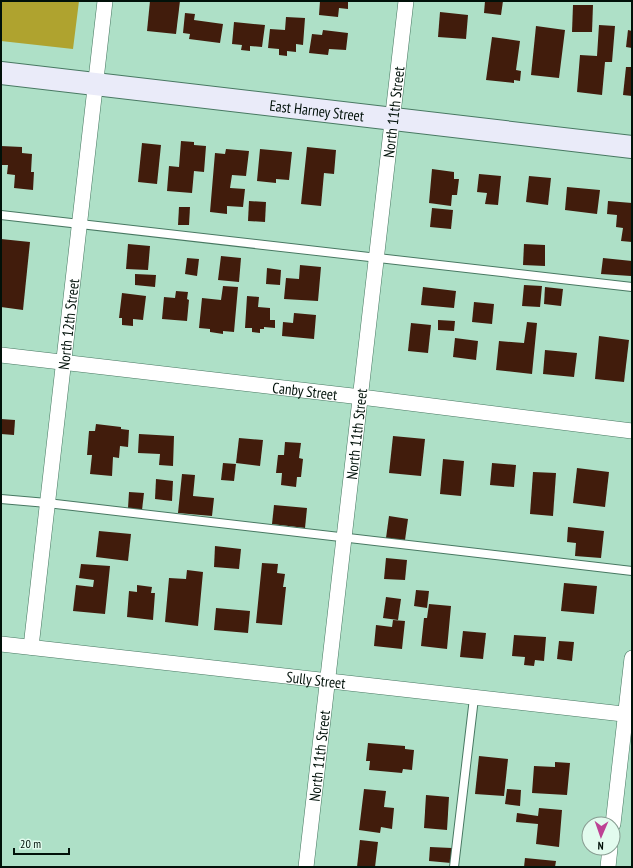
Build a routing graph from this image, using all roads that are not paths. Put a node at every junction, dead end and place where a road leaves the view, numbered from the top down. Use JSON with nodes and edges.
{"nodes":[{"id":1,"x":105,"y":1,"type":"edge"},
{"id":2,"x":406,"y":1,"type":"edge"},
{"id":3,"x":1,"y":72,"type":"edge"},
{"id":4,"x":96,"y":84,"type":"junction"},
{"id":5,"x":393,"y":118,"type":"junction"},
{"id":6,"x":632,"y":147,"type":"edge"},
{"id":7,"x":1,"y":215,"type":"edge"},
{"id":8,"x":79,"y":224,"type":"junction"},
{"id":9,"x":377,"y":258,"type":"junction"},
{"id":10,"x":632,"y":287,"type":"edge"},
{"id":11,"x":1,"y":356,"type":"edge"},
{"id":12,"x":63,"y":363,"type":"junction"},
{"id":13,"x":361,"y":397,"type":"junction"},
{"id":14,"x":632,"y":431,"type":"edge"},
{"id":15,"x":1,"y":499,"type":"edge"},
{"id":16,"x":47,"y":503,"type":"junction"},
{"id":17,"x":345,"y":537,"type":"junction"},
{"id":18,"x":632,"y":571,"type":"edge"},
{"id":19,"x":1,"y":644,"type":"edge"},
{"id":20,"x":30,"y":647,"type":"junction"},
{"id":21,"x":632,"y":658,"type":"edge"},
{"id":22,"x":328,"y":681,"type":"junction"},
{"id":23,"x":474,"y":698,"type":"junction"},
{"id":24,"x":629,"y":715,"type":"edge"},
{"id":25,"x":614,"y":816,"type":"edge"},
{"id":26,"x":609,"y":856,"type":"edge"},
{"id":27,"x":306,"y":867,"type":"edge"},
{"id":28,"x":454,"y":867,"type":"edge"},
{"id":29,"x":608,"y":867,"type":"edge"}],
"edges":[{"from":1,"to":4,"type":"street","name":"North 12th Street"},
{"from":2,"to":5,"type":"street","name":"North 11th Street"},
{"from":3,"to":4,"type":"main road","name":"East Harney Street"},
{"from":4,"to":5,"type":"main road","name":"East Harney Street"},
{"from":4,"to":8,"type":"street","name":"North 12th Street"},
{"from":5,"to":6,"type":"main road","name":"East Harney Street"},
{"from":5,"to":9,"type":"street","name":"North 11th Street"},
{"from":7,"to":8,"type":"lane"},
{"from":8,"to":9,"type":"lane"},
{"from":8,"to":12,"type":"street","name":"North 12th Street"},
{"from":9,"to":10,"type":"lane"},
{"from":9,"to":13,"type":"street","name":"North 11th Street"},
{"from":11,"to":12,"type":"street","name":"Canby Street"},
{"from":12,"to":13,"type":"street","name":"Canby Street"},
{"from":12,"to":16,"type":"street","name":"North 12th Street"},
{"from":13,"to":14,"type":"street","name":"Canby Street"},
{"from":13,"to":17,"type":"street","name":"North 11th Street"},
{"from":15,"to":16,"type":"lane"},
{"from":16,"to":17,"type":"lane"},
{"from":16,"to":20,"type":"street","name":"North 12th Street"},
{"from":17,"to":18,"type":"lane"},
{"from":17,"to":22,"type":"street","name":"North 11th Street"},
{"from":19,"to":20,"type":"street","name":"Sully Street"},
{"from":20,"to":22,"type":"street","name":"Sully Street"},
{"from":21,"to":24,"type":"street"},
{"from":22,"to":23,"type":"street","name":"Sully Street"},
{"from":22,"to":27,"type":"street","name":"North 11th Street"},
{"from":23,"to":24,"type":"street","name":"Sully Street"},
{"from":23,"to":28,"type":"lane"},
{"from":24,"to":25,"type":"street"},
{"from":26,"to":29,"type":"street"}]}
